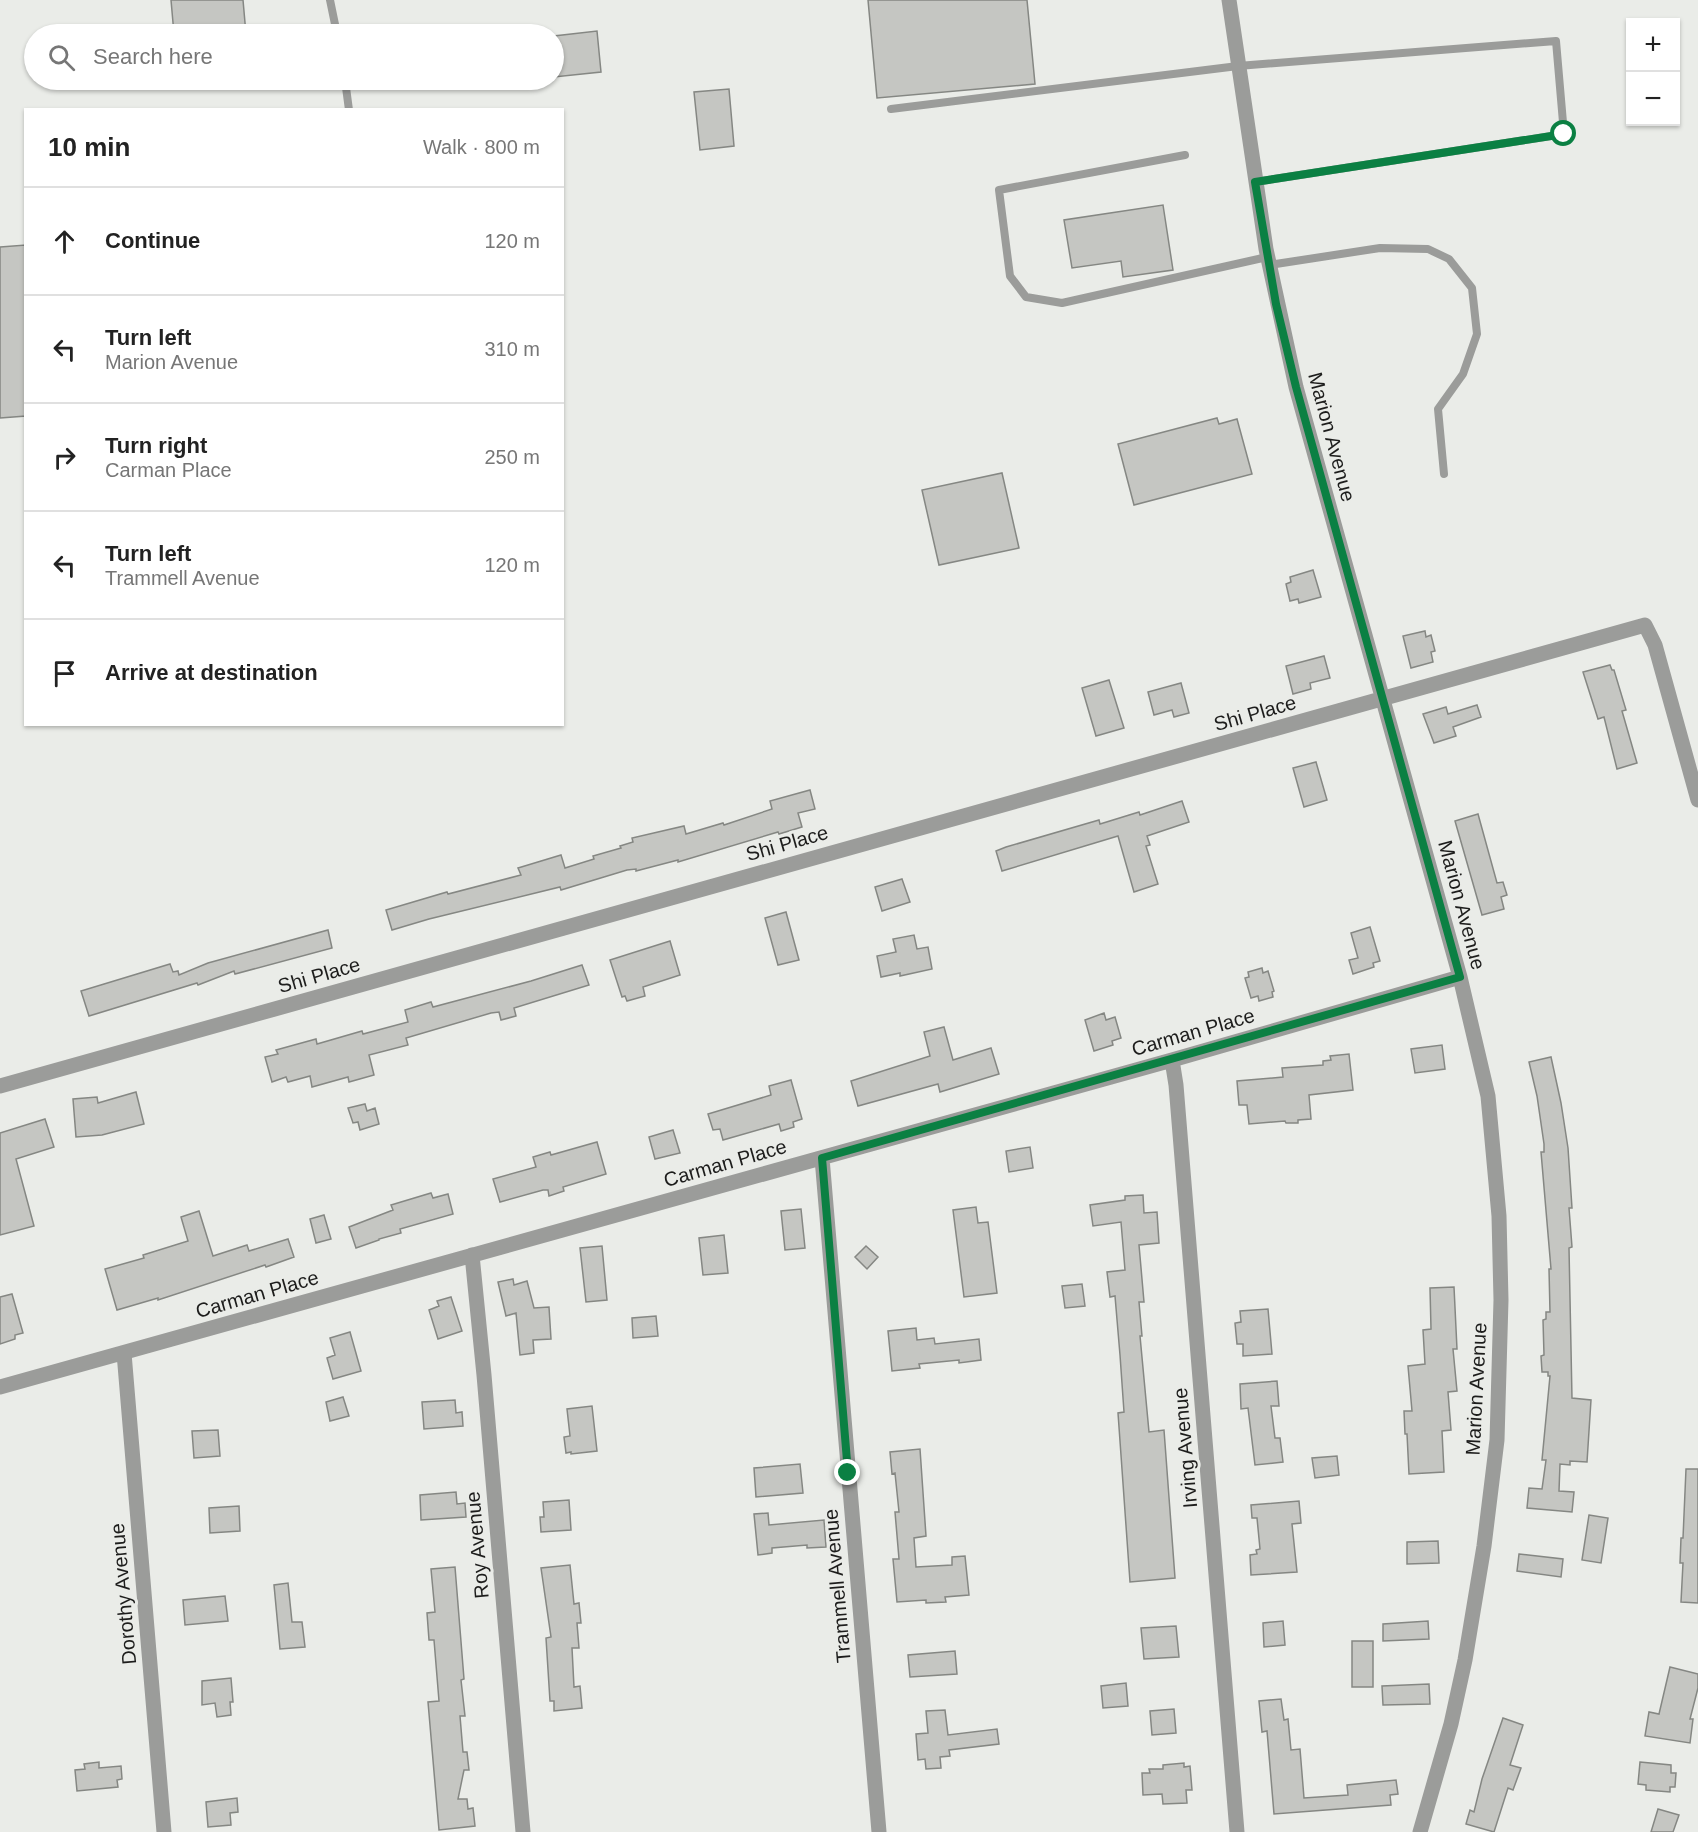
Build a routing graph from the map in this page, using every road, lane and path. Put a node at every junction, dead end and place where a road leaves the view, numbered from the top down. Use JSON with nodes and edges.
{"nodes":[{"id":1,"x":330,"y":0,"type":"edge"},
{"id":2,"x":1229,"y":0,"type":"edge"},
{"id":3,"x":335,"y":24,"type":"edge"},
{"id":4,"x":1238,"y":66,"type":"junction"},
{"id":5,"x":346,"y":90,"type":"edge"},
{"id":6,"x":349,"y":108,"type":"edge"},
{"id":7,"x":891,"y":109,"type":"dead end"},
{"id":8,"x":1185,"y":155,"type":"dead end"},
{"id":9,"x":1255,"y":182,"type":"junction"},
{"id":10,"x":1268,"y":261,"type":"junction"},
{"id":11,"x":1444,"y":474,"type":"dead end"},
{"id":12,"x":1382,"y":698,"type":"junction"},
{"id":13,"x":1698,"y":800,"type":"edge"},
{"id":14,"x":1460,"y":977,"type":"junction"},
{"id":15,"x":1173,"y":1060,"type":"junction"},
{"id":16,"x":0,"y":1086,"type":"edge"},
{"id":17,"x":822,"y":1158,"type":"junction"},
{"id":18,"x":472,"y":1255,"type":"junction"},
{"id":19,"x":124,"y":1353,"type":"junction"},
{"id":20,"x":0,"y":1387,"type":"edge"},
{"id":21,"x":164,"y":1832,"type":"edge"},
{"id":22,"x":523,"y":1832,"type":"edge"},
{"id":23,"x":879,"y":1832,"type":"edge"},
{"id":24,"x":1237,"y":1832,"type":"edge"},
{"id":25,"x":1420,"y":1832,"type":"edge"}],
"edges":[{"from":1,"to":3,"type":"lane"},
{"from":2,"to":4,"type":"street","name":"Marion Avenue"},
{"from":4,"to":7,"type":"lane"},
{"from":4,"to":9,"type":"street","name":"Marion Avenue"},
{"from":4,"to":9,"type":"lane"},
{"from":5,"to":6,"type":"lane"},
{"from":8,"to":10,"type":"lane"},
{"from":9,"to":10,"type":"street","name":"Marion Avenue"},
{"from":10,"to":11,"type":"lane"},
{"from":10,"to":12,"type":"street","name":"Marion Avenue"},
{"from":12,"to":13,"type":"street","name":"Shi Place"},
{"from":12,"to":14,"type":"street","name":"Marion Avenue"},
{"from":12,"to":16,"type":"street","name":"Shi Place"},
{"from":14,"to":15,"type":"street","name":"Carman Place"},
{"from":14,"to":25,"type":"street","name":"Marion Avenue"},
{"from":15,"to":17,"type":"street","name":"Carman Place"},
{"from":15,"to":24,"type":"street","name":"Irving Avenue"},
{"from":17,"to":18,"type":"street","name":"Carman Place"},
{"from":17,"to":23,"type":"street","name":"Trammell Avenue"},
{"from":18,"to":19,"type":"street","name":"Carman Place"},
{"from":18,"to":22,"type":"street","name":"Roy Avenue"},
{"from":19,"to":20,"type":"street","name":"Carman Place"},
{"from":19,"to":21,"type":"street","name":"Dorothy Avenue"}]}
